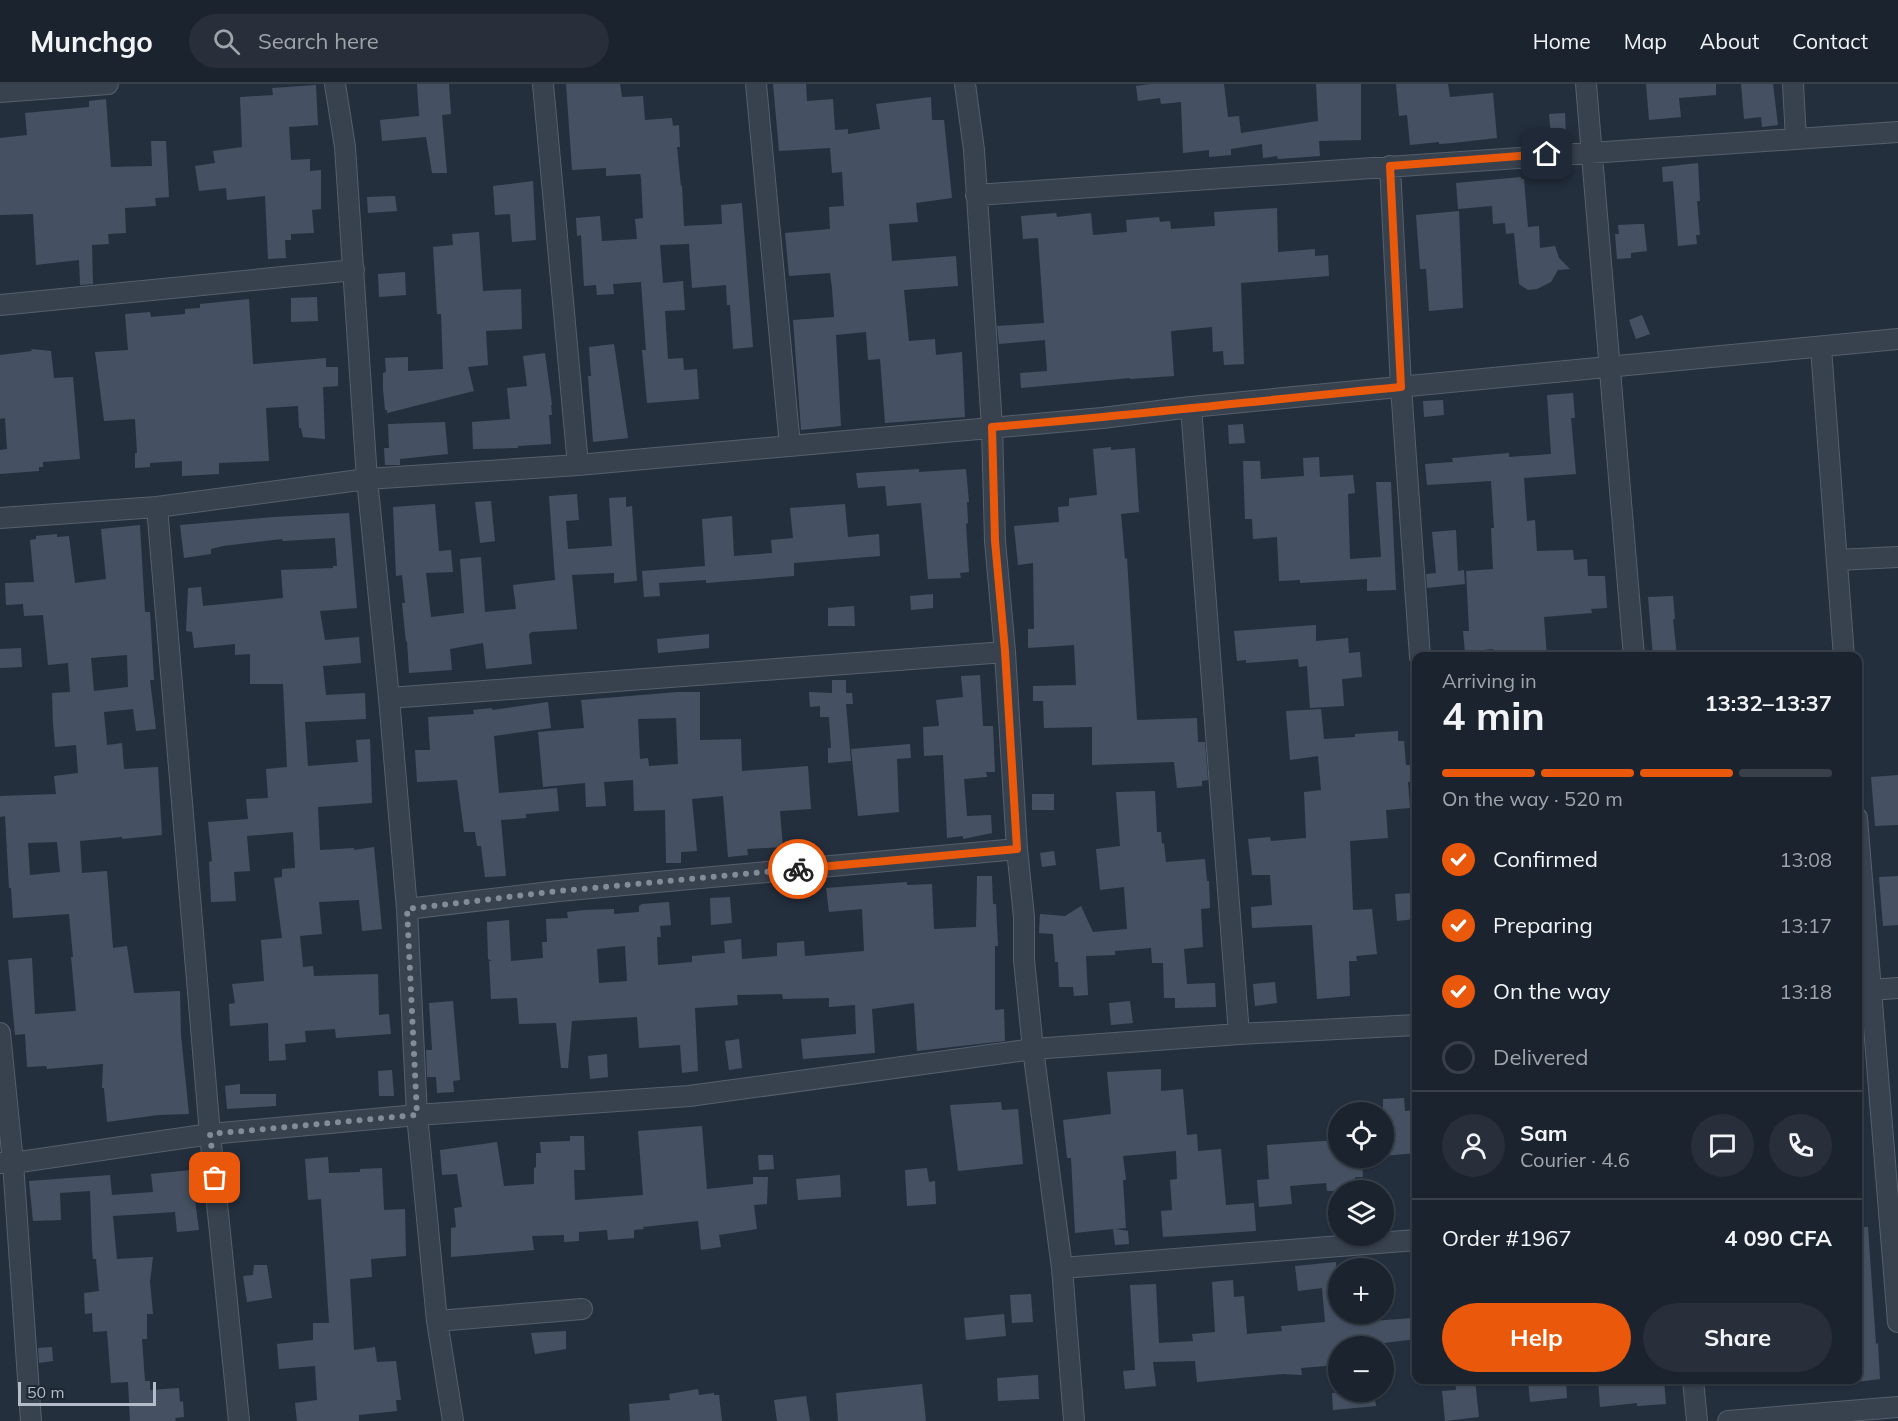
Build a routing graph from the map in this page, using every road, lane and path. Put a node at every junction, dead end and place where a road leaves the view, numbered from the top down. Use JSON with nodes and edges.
{"nodes":[{"id":1,"x":108,"y":84,"type":"edge"},
{"id":2,"x":335,"y":84,"type":"edge"},
{"id":3,"x":543,"y":84,"type":"edge"},
{"id":4,"x":756,"y":84,"type":"edge"},
{"id":5,"x":965,"y":84,"type":"edge"},
{"id":6,"x":1586,"y":84,"type":"edge"},
{"id":7,"x":1793,"y":84,"type":"edge"},
{"id":8,"x":0,"y":92,"type":"edge"},
{"id":9,"x":1898,"y":132,"type":"edge"},
{"id":10,"x":1796,"y":139,"type":"junction"},
{"id":11,"x":1592,"y":151,"type":"junction"},
{"id":12,"x":1390,"y":166,"type":"junction"},
{"id":13,"x":976,"y":195,"type":"junction"},
{"id":14,"x":354,"y":270,"type":"junction"},
{"id":15,"x":0,"y":304,"type":"edge"},
{"id":16,"x":1898,"y":339,"type":"edge"},
{"id":17,"x":1821,"y":348,"type":"junction"},
{"id":18,"x":1611,"y":366,"type":"junction"},
{"id":19,"x":1401,"y":387,"type":"junction"},
{"id":20,"x":1191,"y":407,"type":"junction"},
{"id":21,"x":992,"y":427,"type":"junction"},
{"id":22,"x":790,"y":446,"type":"junction"},
{"id":23,"x":578,"y":465,"type":"junction"},
{"id":24,"x":367,"y":479,"type":"junction"},
{"id":25,"x":157,"y":507,"type":"junction"},
{"id":26,"x":0,"y":518,"type":"edge"},
{"id":27,"x":1898,"y":557,"type":"edge"},
{"id":28,"x":1836,"y":560,"type":"junction"},
{"id":29,"x":1005,"y":651,"type":"junction"},
{"id":30,"x":1420,"y":652,"type":"edge"},
{"id":31,"x":1634,"y":652,"type":"edge"},
{"id":32,"x":1844,"y":652,"type":"edge"},
{"id":33,"x":389,"y":698,"type":"junction"},
{"id":34,"x":1017,"y":849,"type":"junction"},
{"id":35,"x":1862,"y":879,"type":"edge"},
{"id":36,"x":407,"y":909,"type":"junction"},
{"id":37,"x":1898,"y":988,"type":"edge"},
{"id":38,"x":1871,"y":990,"type":"junction"},
{"id":39,"x":1412,"y":1025,"type":"edge"},
{"id":40,"x":0,"y":1033,"type":"edge"},
{"id":41,"x":1239,"y":1034,"type":"junction"},
{"id":42,"x":1033,"y":1049,"type":"junction"},
{"id":43,"x":417,"y":1115,"type":"junction"},
{"id":44,"x":210,"y":1134,"type":"junction"},
{"id":45,"x":6,"y":1163,"type":"edge"},
{"id":46,"x":1412,"y":1239,"type":"edge"},
{"id":47,"x":1062,"y":1268,"type":"junction"},
{"id":48,"x":582,"y":1309,"type":"dead end"},
{"id":49,"x":437,"y":1321,"type":"junction"},
{"id":50,"x":1898,"y":1322,"type":"edge"},
{"id":51,"x":1693,"y":1384,"type":"edge"},
{"id":52,"x":1898,"y":1407,"type":"edge"},
{"id":53,"x":31,"y":1421,"type":"edge"},
{"id":54,"x":239,"y":1421,"type":"edge"},
{"id":55,"x":453,"y":1421,"type":"edge"},
{"id":56,"x":1074,"y":1421,"type":"edge"},
{"id":57,"x":1697,"y":1421,"type":"edge"},
{"id":58,"x":1728,"y":1421,"type":"edge"}],
"edges":[{"from":1,"to":8,"type":"street"},
{"from":2,"to":14,"type":"street"},
{"from":3,"to":23,"type":"street"},
{"from":4,"to":22,"type":"street"},
{"from":5,"to":13,"type":"street"},
{"from":6,"to":11,"type":"street"},
{"from":7,"to":10,"type":"street"},
{"from":9,"to":10,"type":"street"},
{"from":10,"to":11,"type":"street"},
{"from":11,"to":12,"type":"street"},
{"from":11,"to":18,"type":"street"},
{"from":12,"to":13,"type":"street"},
{"from":12,"to":19,"type":"street"},
{"from":13,"to":21,"type":"street"},
{"from":14,"to":15,"type":"street"},
{"from":14,"to":24,"type":"street"},
{"from":16,"to":17,"type":"street"},
{"from":17,"to":18,"type":"street"},
{"from":17,"to":28,"type":"street"},
{"from":18,"to":19,"type":"street"},
{"from":18,"to":31,"type":"street"},
{"from":19,"to":20,"type":"street"},
{"from":19,"to":30,"type":"street"},
{"from":20,"to":21,"type":"street"},
{"from":20,"to":41,"type":"street"},
{"from":21,"to":22,"type":"street"},
{"from":21,"to":29,"type":"street"},
{"from":22,"to":23,"type":"street"},
{"from":23,"to":24,"type":"street"},
{"from":24,"to":25,"type":"street"},
{"from":24,"to":33,"type":"street"},
{"from":25,"to":26,"type":"street"},
{"from":25,"to":44,"type":"street"},
{"from":27,"to":28,"type":"street"},
{"from":28,"to":32,"type":"street"},
{"from":29,"to":33,"type":"street"},
{"from":29,"to":34,"type":"street"},
{"from":33,"to":36,"type":"street"},
{"from":34,"to":36,"type":"street"},
{"from":34,"to":42,"type":"street"},
{"from":35,"to":38,"type":"street"},
{"from":36,"to":43,"type":"street"},
{"from":37,"to":38,"type":"street"},
{"from":38,"to":50,"type":"street"},
{"from":39,"to":41,"type":"street"},
{"from":40,"to":45,"type":"street"},
{"from":41,"to":42,"type":"street"},
{"from":42,"to":43,"type":"street"},
{"from":42,"to":47,"type":"street"},
{"from":43,"to":44,"type":"street"},
{"from":43,"to":49,"type":"street"},
{"from":44,"to":45,"type":"street"},
{"from":44,"to":54,"type":"street"},
{"from":45,"to":53,"type":"street"},
{"from":46,"to":47,"type":"street"},
{"from":47,"to":56,"type":"street"},
{"from":48,"to":49,"type":"street"},
{"from":49,"to":55,"type":"street"},
{"from":51,"to":57,"type":"street"},
{"from":52,"to":58,"type":"street"}]}
